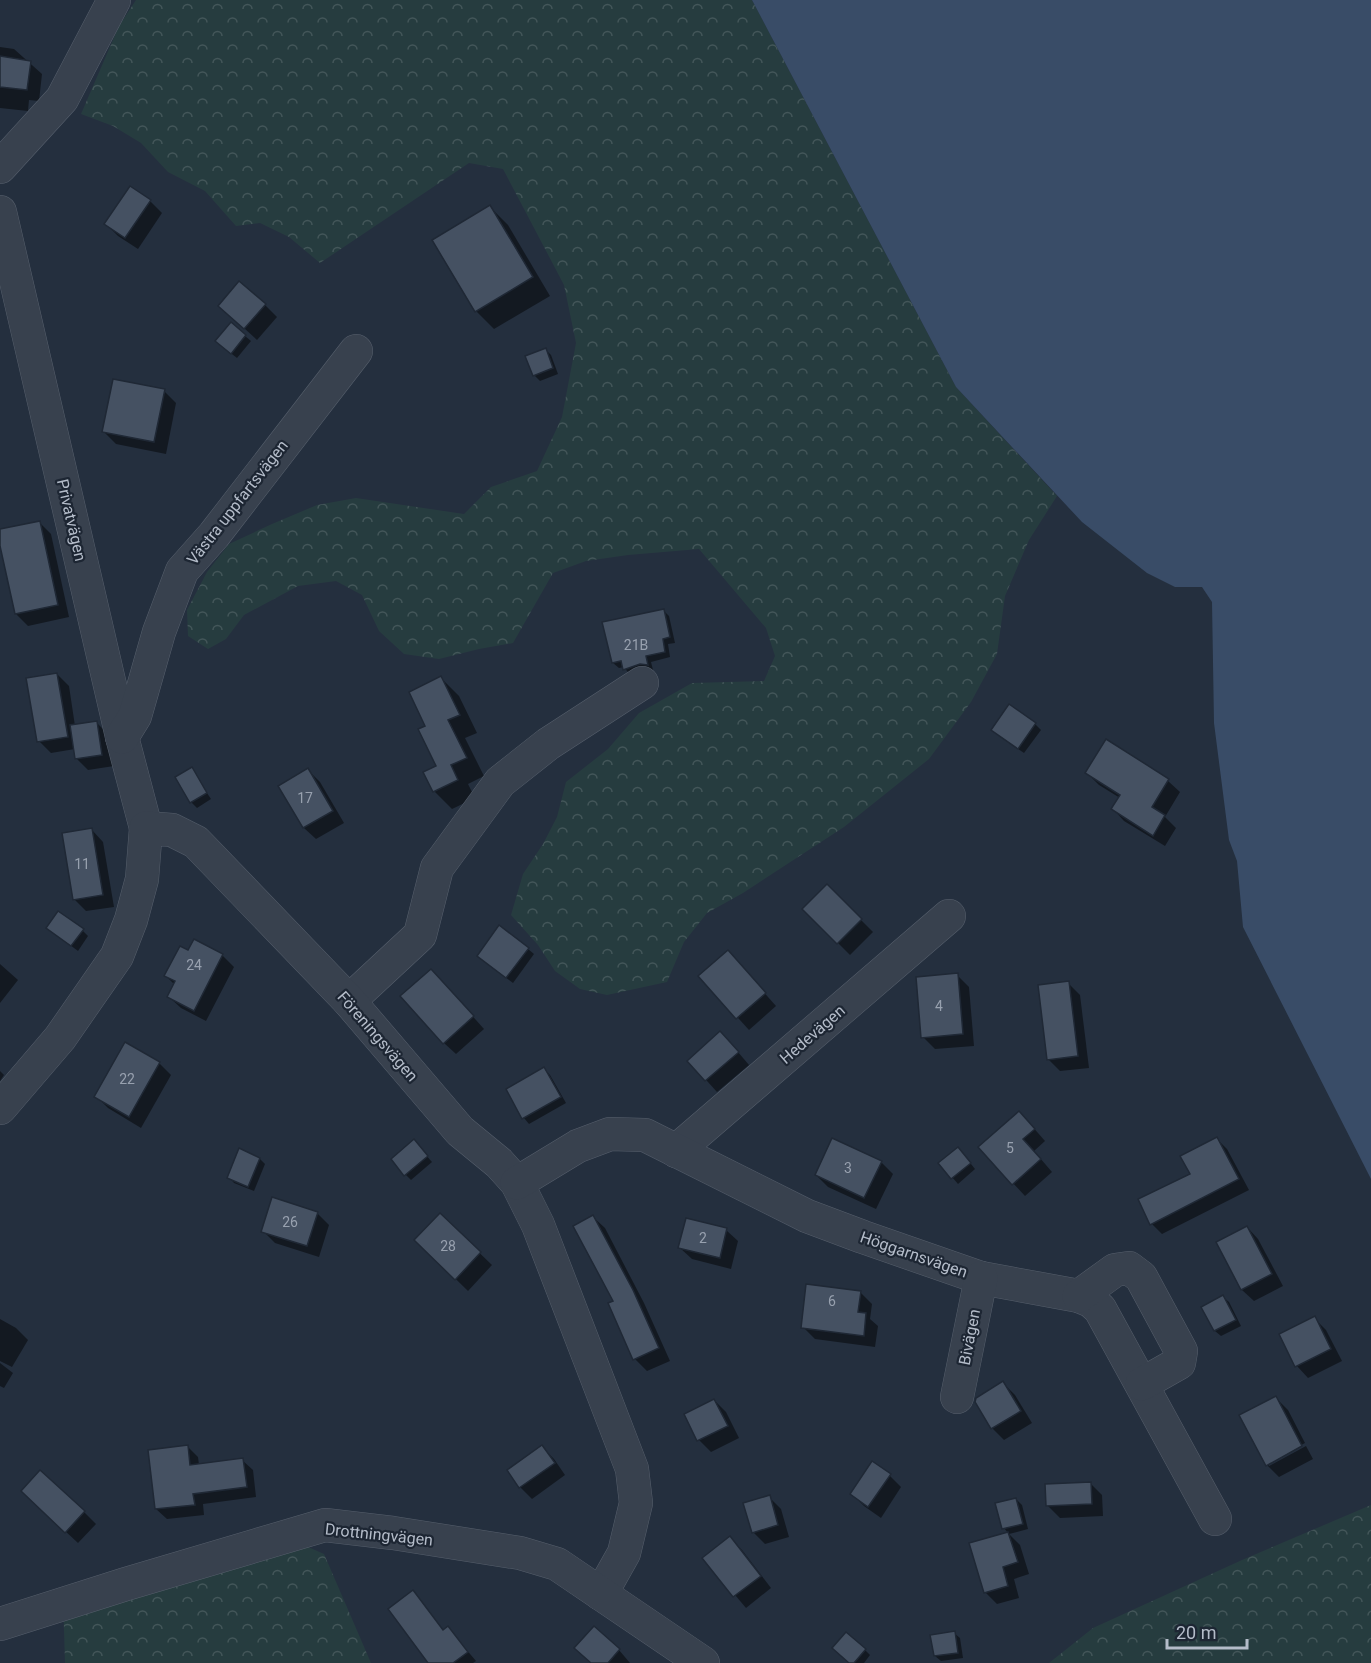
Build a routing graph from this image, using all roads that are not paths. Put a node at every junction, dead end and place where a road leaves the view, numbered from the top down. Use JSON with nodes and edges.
{"nodes":[{"id":1,"x":114,"y":0,"type":"edge"},
{"id":2,"x":0,"y":167,"type":"edge"},
{"id":3,"x":0,"y":212,"type":"edge"},
{"id":4,"x":10,"y":296,"type":"edge"},
{"id":5,"x":356,"y":351,"type":"dead end"},
{"id":6,"x":642,"y":683,"type":"dead end"},
{"id":7,"x":122,"y":737,"type":"junction"},
{"id":8,"x":146,"y":828,"type":"junction"},
{"id":9,"x":949,"y":916,"type":"dead end"},
{"id":10,"x":349,"y":1001,"type":"junction"},
{"id":11,"x":0,"y":1108,"type":"edge"},
{"id":12,"x":676,"y":1151,"type":"junction"},
{"id":13,"x":517,"y":1183,"type":"junction"},
{"id":14,"x":981,"y":1278,"type":"junction"},
{"id":15,"x":1078,"y":1296,"type":"junction"},
{"id":16,"x":1142,"y":1384,"type":"junction"},
{"id":17,"x":957,"y":1397,"type":"dead end"},
{"id":18,"x":1215,"y":1519,"type":"dead end"},
{"id":19,"x":601,"y":1594,"type":"junction"},
{"id":20,"x":0,"y":1624,"type":"edge"},
{"id":21,"x":703,"y":1663,"type":"edge"}],
"edges":[{"from":1,"to":2,"type":"street"},
{"from":3,"to":4,"type":"street","name":"Privatvägen"},
{"from":4,"to":7,"type":"street","name":"Privatvägen"},
{"from":5,"to":7,"type":"street","name":"Västra uppfartsvägen"},
{"from":6,"to":10,"type":"street"},
{"from":7,"to":8,"type":"street","name":"Privatvägen"},
{"from":8,"to":10,"type":"street","name":"Föreningsvägen"},
{"from":8,"to":11,"type":"street"},
{"from":9,"to":12,"type":"street","name":"Hedevägen"},
{"from":10,"to":13,"type":"street","name":"Föreningsvägen"},
{"from":12,"to":13,"type":"street","name":"Höggarnsvägen"},
{"from":12,"to":14,"type":"street","name":"Höggarnsvägen"},
{"from":13,"to":19,"type":"street","name":"Föreningsvägen"},
{"from":14,"to":15,"type":"street","name":"Höggarnsvägen"},
{"from":14,"to":17,"type":"street","name":"Bivägen"},
{"from":15,"to":16,"type":"street","name":"Höggarnsvägen"},
{"from":15,"to":16,"type":"street"},
{"from":16,"to":18,"type":"street","name":"Höggarnsvägen"},
{"from":19,"to":20,"type":"street","name":"Drottningvägen"},
{"from":19,"to":21,"type":"street","name":"Drottningvägen"}]}
